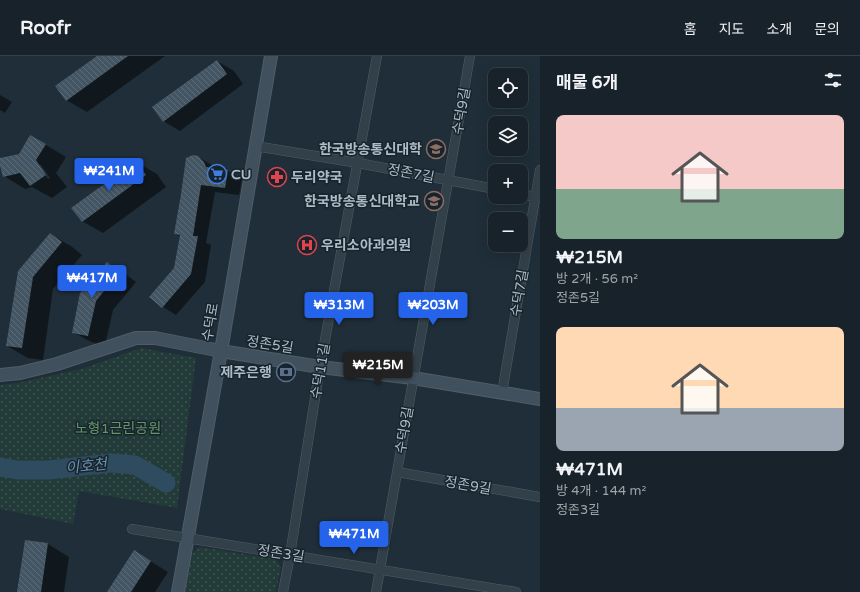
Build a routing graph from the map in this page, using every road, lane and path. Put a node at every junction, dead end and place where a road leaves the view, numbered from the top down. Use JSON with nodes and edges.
{"nodes":[{"id":1,"x":271,"y":56,"type":"edge"},
{"id":2,"x":377,"y":56,"type":"edge"},
{"id":3,"x":470,"y":56,"type":"edge"},
{"id":4,"x":255,"y":146,"type":"junction"},
{"id":5,"x":358,"y":163,"type":"junction"},
{"id":6,"x":540,"y":170,"type":"edge"},
{"id":7,"x":448,"y":180,"type":"junction"},
{"id":8,"x":488,"y":188,"type":"edge"},
{"id":9,"x":528,"y":195,"type":"edge"},
{"id":10,"x":538,"y":197,"type":"edge"},
{"id":11,"x":221,"y":351,"type":"junction"},
{"id":12,"x":320,"y":367,"type":"junction"},
{"id":13,"x":0,"y":376,"type":"edge"},
{"id":14,"x":414,"y":378,"type":"junction"},
{"id":15,"x":502,"y":393,"type":"junction"},
{"id":16,"x":540,"y":399,"type":"edge"},
{"id":17,"x":397,"y":472,"type":"junction"},
{"id":18,"x":540,"y":497,"type":"edge"},
{"id":19,"x":132,"y":529,"type":"dead end"},
{"id":20,"x":188,"y":538,"type":"junction"},
{"id":21,"x":290,"y":554,"type":"junction"},
{"id":22,"x":380,"y":570,"type":"junction"},
{"id":23,"x":178,"y":592,"type":"edge"},
{"id":24,"x":283,"y":592,"type":"edge"},
{"id":25,"x":376,"y":592,"type":"edge"},
{"id":26,"x":516,"y":592,"type":"edge"}],
"edges":[{"from":1,"to":4,"type":"street","name":"수덕로"},
{"from":2,"to":5,"type":"street","name":"수덕11길"},
{"from":3,"to":7,"type":"street","name":"수덕9길"},
{"from":4,"to":5,"type":"street","name":"정존7길"},
{"from":4,"to":11,"type":"street","name":"수덕로"},
{"from":5,"to":7,"type":"street","name":"정존7길"},
{"from":5,"to":12,"type":"street","name":"수덕11길"},
{"from":6,"to":10,"type":"street","name":"수덕7길"},
{"from":7,"to":8,"type":"street","name":"정존7길"},
{"from":7,"to":14,"type":"street","name":"수덕9길"},
{"from":9,"to":10,"type":"street"},
{"from":10,"to":15,"type":"street","name":"수덕7길"},
{"from":11,"to":12,"type":"street","name":"정존5길"},
{"from":11,"to":13,"type":"street","name":"정존5길"},
{"from":11,"to":20,"type":"street","name":"수덕로"},
{"from":12,"to":14,"type":"street","name":"정존5길"},
{"from":12,"to":21,"type":"street","name":"수덕11길"},
{"from":14,"to":15,"type":"street","name":"정존5길"},
{"from":14,"to":17,"type":"street","name":"수덕9길"},
{"from":15,"to":16,"type":"street","name":"정존5길"},
{"from":17,"to":18,"type":"street","name":"정존9길"},
{"from":17,"to":22,"type":"street","name":"수덕9길"},
{"from":19,"to":20,"type":"street","name":"정존3길"},
{"from":20,"to":21,"type":"street","name":"정존3길"},
{"from":20,"to":23,"type":"street","name":"수덕로"},
{"from":21,"to":22,"type":"street","name":"정존3길"},
{"from":21,"to":24,"type":"street","name":"수덕11길"},
{"from":22,"to":25,"type":"street","name":"수덕9길"},
{"from":22,"to":26,"type":"street","name":"정존3길"}]}
